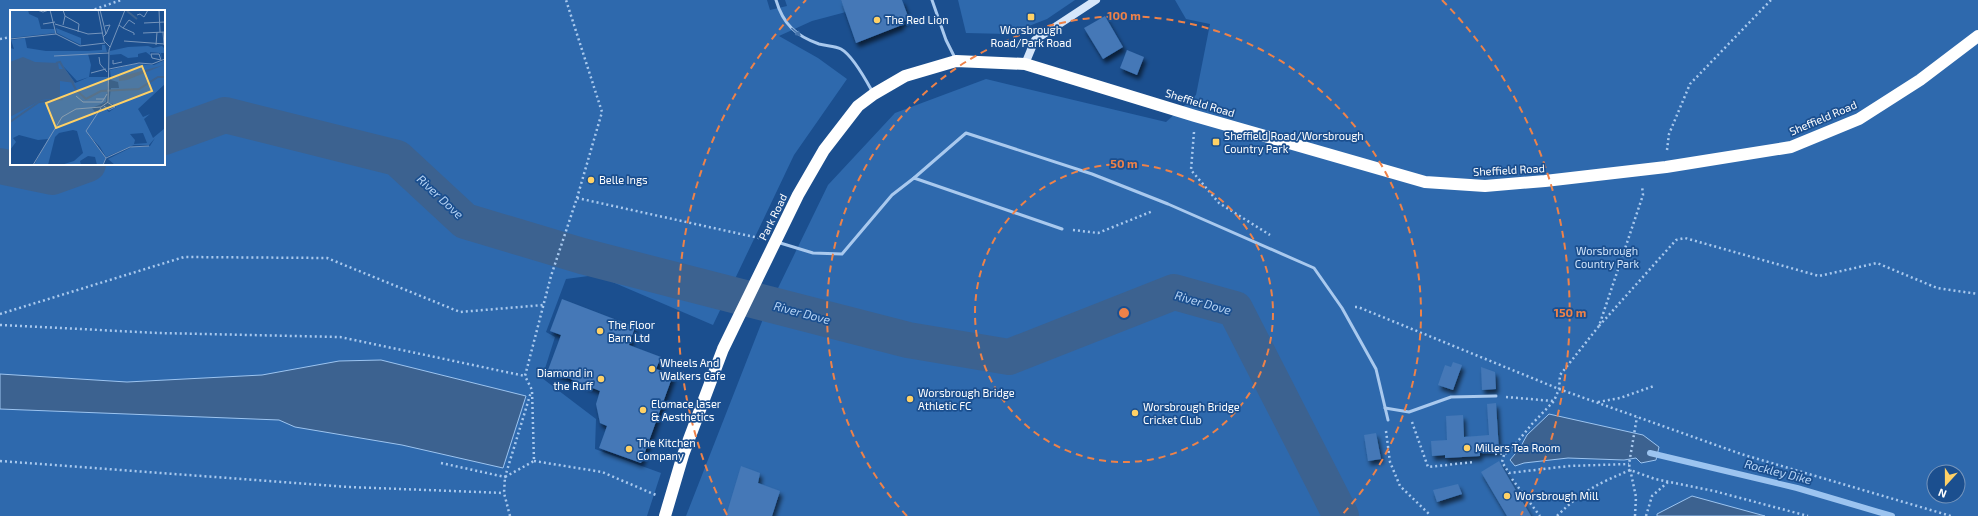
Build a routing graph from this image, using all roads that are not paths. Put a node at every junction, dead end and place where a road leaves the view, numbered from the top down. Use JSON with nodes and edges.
{"nodes":[{"id":1,"x":776,"y":0,"type":"edge"},
{"id":2,"x":932,"y":0,"type":"edge"},
{"id":3,"x":1096,"y":0,"type":"edge"},
{"id":4,"x":1978,"y":36,"type":"edge"},
{"id":5,"x":956,"y":61,"type":"junction"},
{"id":6,"x":1025,"y":64,"type":"junction"},
{"id":7,"x":874,"y":94,"type":"junction"},
{"id":8,"x":914,"y":178,"type":"junction"},
{"id":9,"x":1062,"y":229,"type":"road end"},
{"id":10,"x":776,"y":241,"type":"junction"},
{"id":11,"x":1496,"y":396,"type":"road end"},
{"id":12,"x":1385,"y":408,"type":"junction"},
{"id":13,"x":1388,"y":420,"type":"road end"},
{"id":14,"x":665,"y":516,"type":"edge"}],
"edges":[{"from":1,"to":7,"type":"lane","one_way":true},
{"from":2,"to":5,"type":"lane"},
{"from":3,"to":6,"type":"street"},
{"from":4,"to":6,"type":"highway","name":"Sheffield Road"},
{"from":5,"to":6,"type":"highway","name":"Park Road"},
{"from":5,"to":7,"type":"highway","name":"Park Road"},
{"from":7,"to":10,"type":"highway","name":"Park Road"},
{"from":8,"to":9,"type":"lane"},
{"from":8,"to":10,"type":"lane"},
{"from":8,"to":12,"type":"lane"},
{"from":10,"to":14,"type":"highway","name":"Park Road"},
{"from":11,"to":12,"type":"lane"},
{"from":12,"to":13,"type":"lane"}]}
